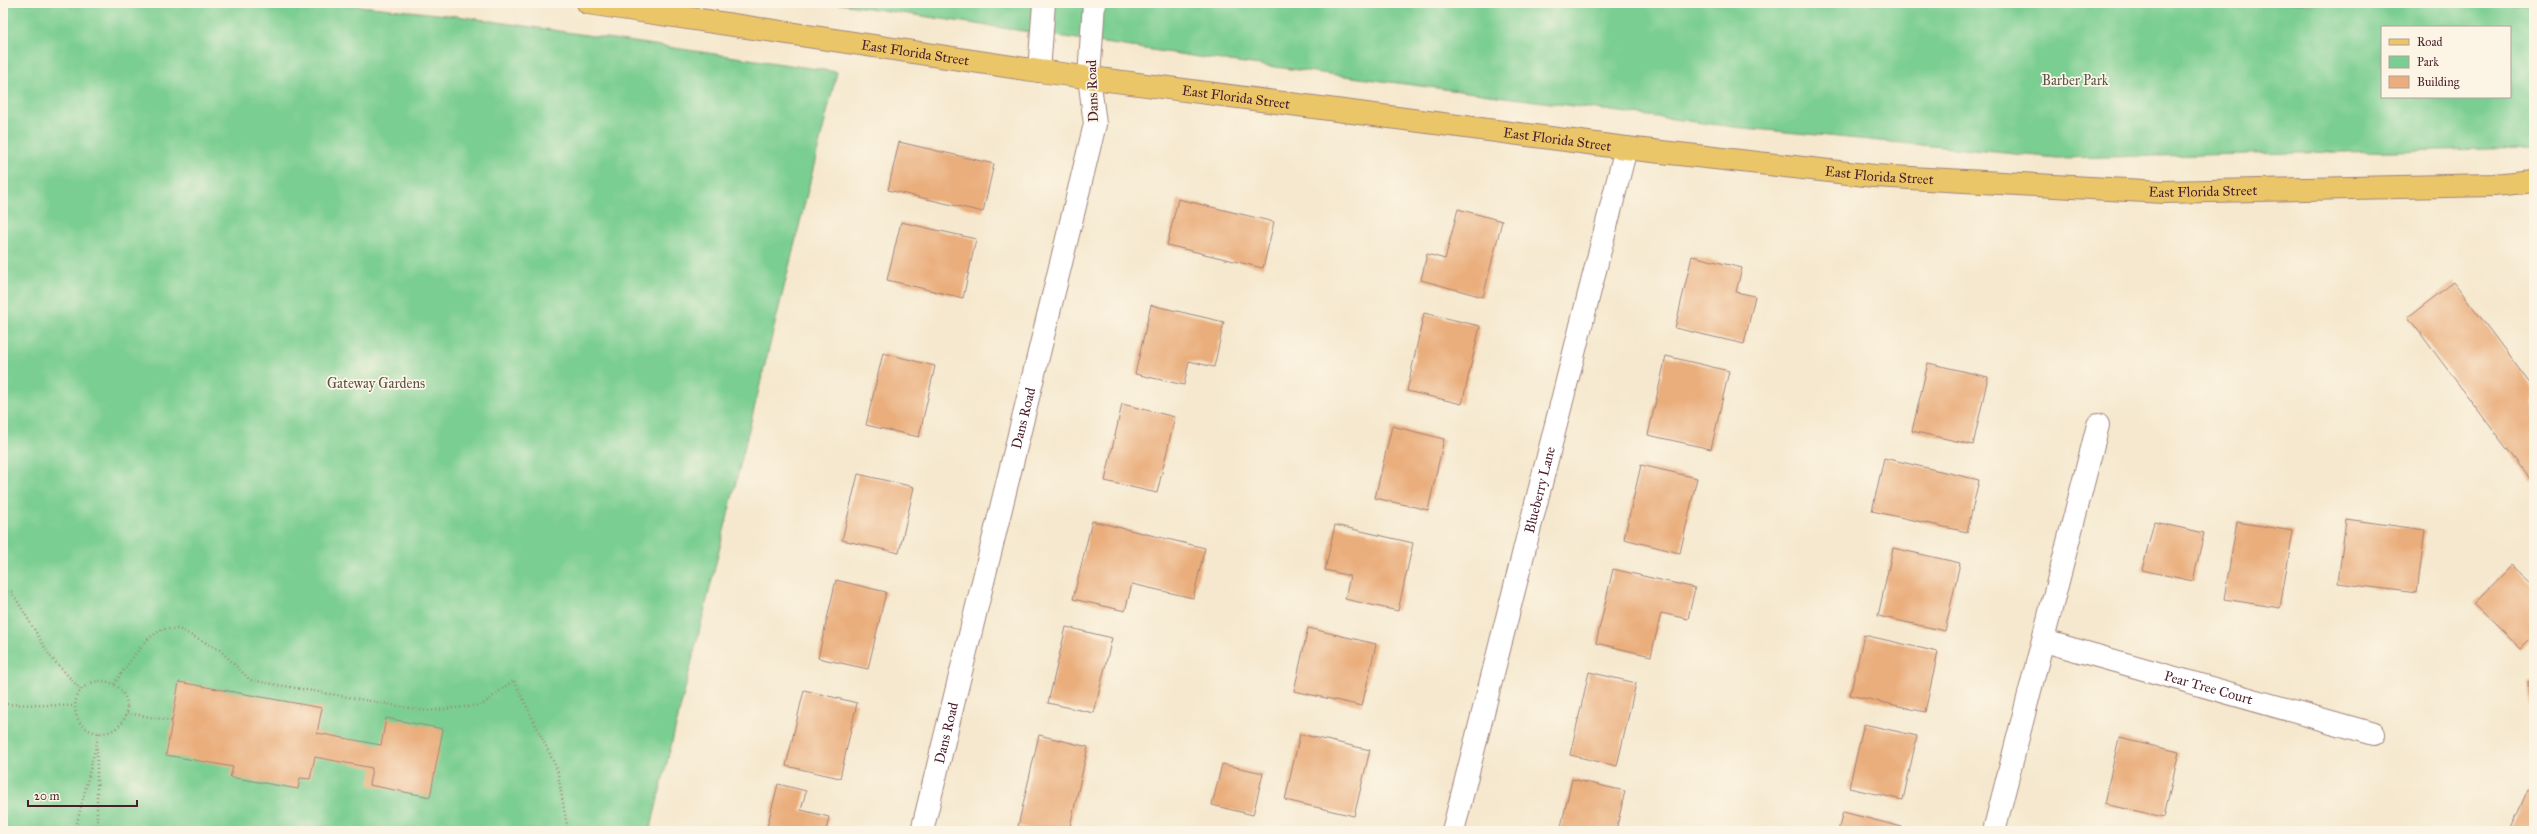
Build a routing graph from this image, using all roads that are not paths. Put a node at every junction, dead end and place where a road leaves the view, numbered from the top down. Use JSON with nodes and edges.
{"nodes":[{"id":1,"x":588,"y":3,"type":"edge"},
{"id":2,"x":1044,"y":3,"type":"edge"},
{"id":3,"x":1094,"y":3,"type":"edge"},
{"id":4,"x":1039,"y":71,"type":"junction"},
{"id":5,"x":1089,"y":77,"type":"junction"},
{"id":6,"x":1626,"y":148,"type":"junction"},
{"id":7,"x":2534,"y":181,"type":"edge"},
{"id":8,"x":2098,"y":426,"type":"dead end"},
{"id":9,"x":2044,"y":641,"type":"junction"},
{"id":10,"x":2374,"y":734,"type":"dead end"},
{"id":11,"x":922,"y":831,"type":"edge"},
{"id":12,"x":1454,"y":831,"type":"edge"},
{"id":13,"x":1994,"y":831,"type":"edge"}],
"edges":[{"from":1,"to":4,"type":"main road","name":"East Florida Street"},
{"from":2,"to":4,"type":"street"},
{"from":3,"to":5,"type":"street","name":"Dans Road"},
{"from":4,"to":5,"type":"main road","name":"East Florida Street"},
{"from":5,"to":6,"type":"main road","name":"East Florida Street"},
{"from":5,"to":11,"type":"street","name":"Dans Road"},
{"from":6,"to":7,"type":"main road","name":"East Florida Street"},
{"from":6,"to":12,"type":"street","name":"Blueberry Lane"},
{"from":8,"to":9,"type":"street"},
{"from":9,"to":10,"type":"street","name":"Pear Tree Court"},
{"from":9,"to":13,"type":"street"}]}
